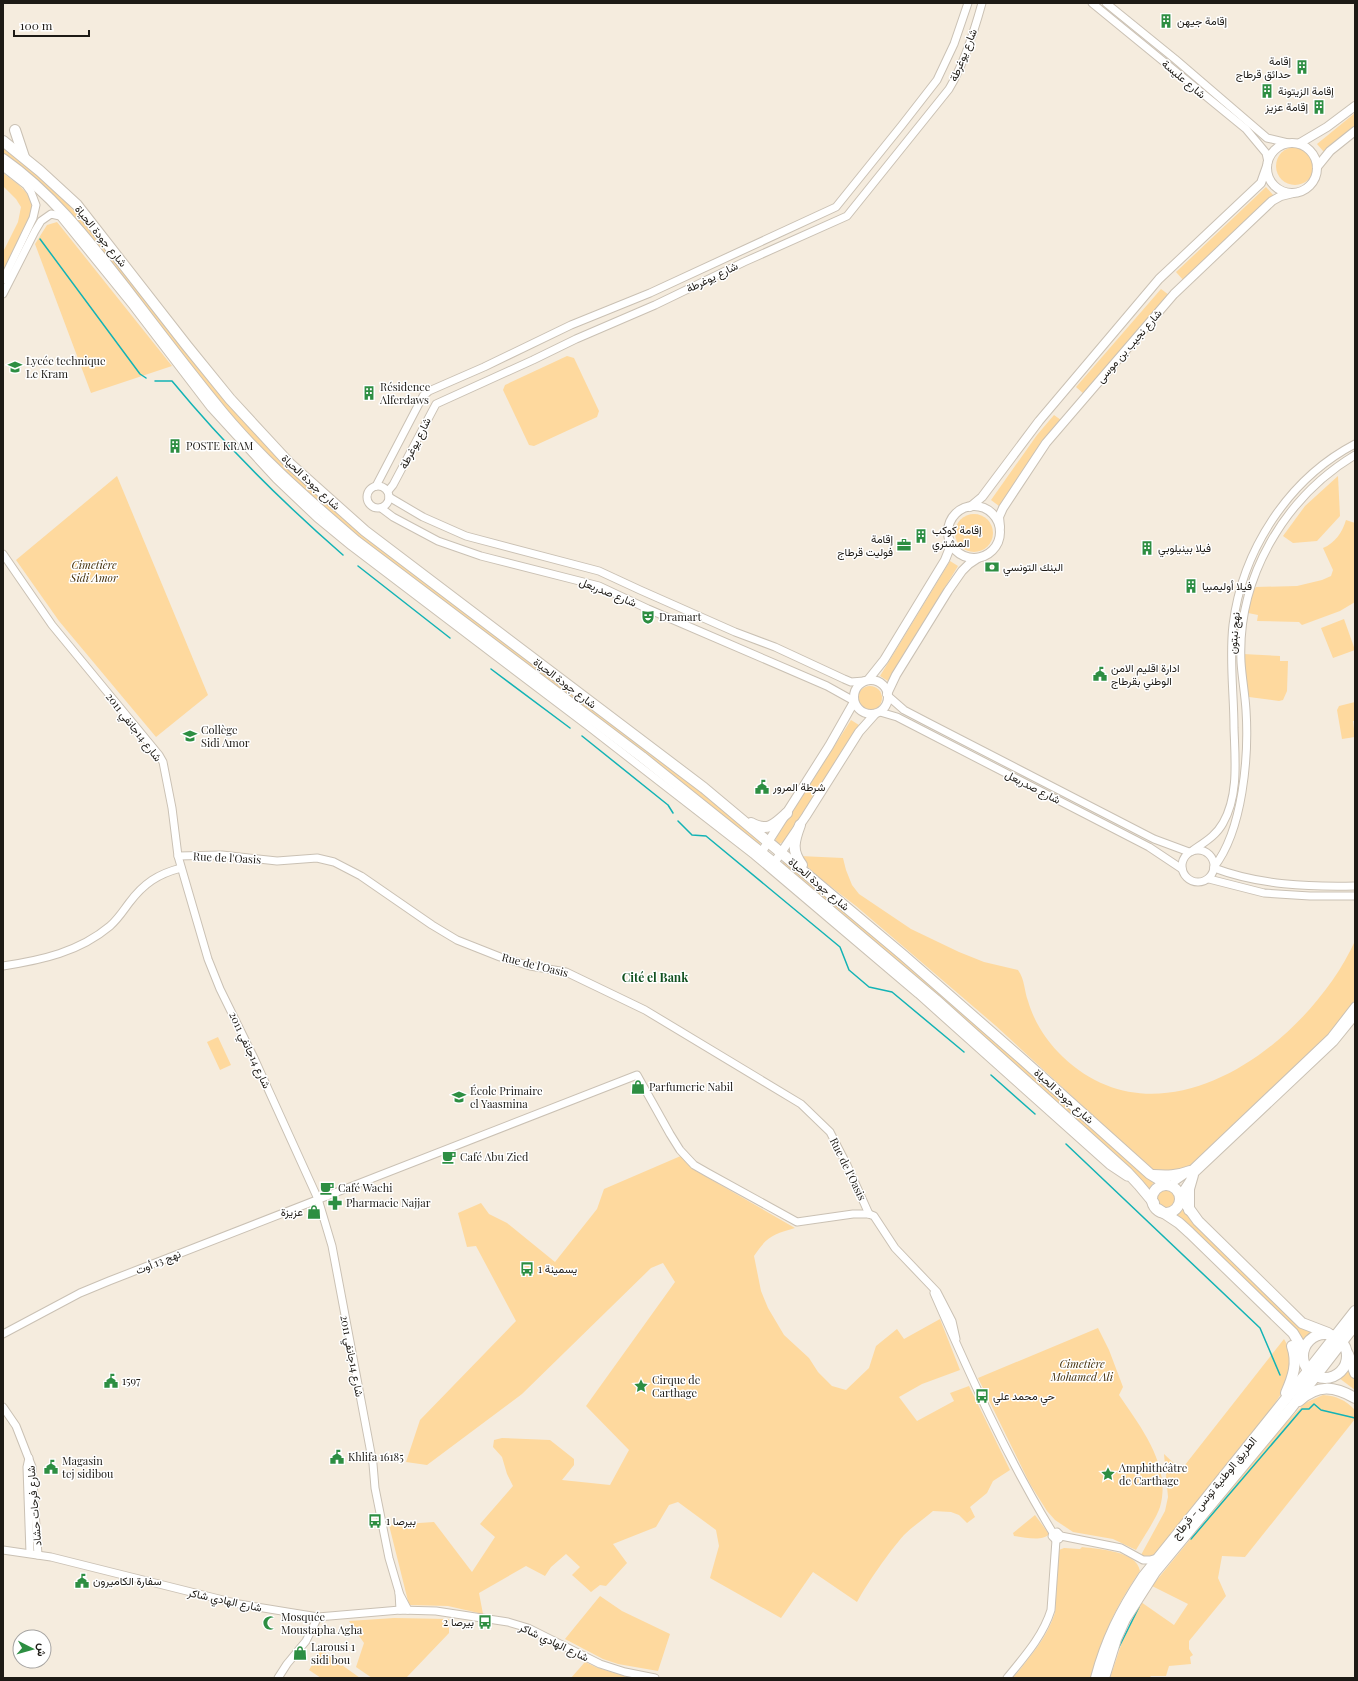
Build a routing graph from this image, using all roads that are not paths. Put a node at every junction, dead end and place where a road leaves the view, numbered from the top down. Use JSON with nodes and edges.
{"nodes":[{"id":1,"x":968,"y":3,"type":"edge"},
{"id":2,"x":982,"y":3,"type":"edge"},
{"id":3,"x":1092,"y":3,"type":"edge"},
{"id":4,"x":1106,"y":3,"type":"edge"},
{"id":5,"x":1355,"y":106,"type":"edge"},
{"id":6,"x":15,"y":130,"type":"dead end"},
{"id":7,"x":1355,"y":131,"type":"edge"},
{"id":8,"x":3,"y":142,"type":"edge"},
{"id":9,"x":1288,"y":143,"type":"junction"},
{"id":10,"x":1300,"y":143,"type":"junction"},
{"id":11,"x":24,"y":157,"type":"junction"},
{"id":12,"x":3,"y":159,"type":"edge"},
{"id":13,"x":1268,"y":164,"type":"junction"},
{"id":14,"x":3,"y":167,"type":"edge"},
{"id":15,"x":1317,"y":168,"type":"junction"},
{"id":16,"x":1293,"y":193,"type":"junction"},
{"id":17,"x":3,"y":280,"type":"edge"},
{"id":18,"x":3,"y":294,"type":"edge"},
{"id":19,"x":1355,"y":444,"type":"edge"},
{"id":20,"x":1355,"y":455,"type":"edge"},
{"id":21,"x":376,"y":486,"type":"junction"},
{"id":22,"x":389,"y":494,"type":"junction"},
{"id":23,"x":970,"y":507,"type":"junction"},
{"id":24,"x":381,"y":508,"type":"junction"},
{"id":25,"x":1000,"y":527,"type":"junction"},
{"id":26,"x":949,"y":540,"type":"junction"},
{"id":27,"x":3,"y":554,"type":"edge"},
{"id":28,"x":978,"y":558,"type":"junction"},
{"id":29,"x":866,"y":681,"type":"junction"},
{"id":30,"x":888,"y":695,"type":"junction"},
{"id":31,"x":854,"y":702,"type":"junction"},
{"id":32,"x":877,"y":713,"type":"junction"},
{"id":33,"x":736,"y":814,"type":"junction"},
{"id":34,"x":787,"y":814,"type":"junction"},
{"id":35,"x":800,"y":825,"type":"junction"},
{"id":36,"x":768,"y":842,"type":"junction"},
{"id":37,"x":781,"y":852,"type":"junction"},
{"id":38,"x":1190,"y":852,"type":"junction"},
{"id":39,"x":761,"y":853,"type":"junction"},
{"id":40,"x":178,"y":856,"type":"junction"},
{"id":41,"x":774,"y":863,"type":"junction"},
{"id":42,"x":181,"y":868,"type":"junction"},
{"id":43,"x":1214,"y":868,"type":"junction"},
{"id":44,"x":1182,"y":869,"type":"junction"},
{"id":45,"x":812,"y":877,"type":"junction"},
{"id":46,"x":1209,"y":879,"type":"junction"},
{"id":47,"x":1355,"y":886,"type":"edge"},
{"id":48,"x":1355,"y":896,"type":"edge"},
{"id":49,"x":3,"y":966,"type":"edge"},
{"id":50,"x":1355,"y":1006,"type":"edge"},
{"id":51,"x":1355,"y":1016,"type":"edge"},
{"id":52,"x":1192,"y":1173,"type":"junction"},
{"id":53,"x":1150,"y":1174,"type":"junction"},
{"id":54,"x":1139,"y":1185,"type":"junction"},
{"id":55,"x":1169,"y":1185,"type":"junction"},
{"id":56,"x":1180,"y":1196,"type":"junction"},
{"id":57,"x":318,"y":1199,"type":"junction"},
{"id":58,"x":1156,"y":1206,"type":"junction"},
{"id":59,"x":1189,"y":1210,"type":"junction"},
{"id":60,"x":869,"y":1214,"type":"junction"},
{"id":61,"x":1355,"y":1311,"type":"edge"},
{"id":62,"x":1273,"y":1313,"type":"junction"},
{"id":63,"x":1355,"y":1325,"type":"edge"},
{"id":64,"x":1343,"y":1327,"type":"junction"},
{"id":65,"x":1317,"y":1330,"type":"junction"},
{"id":66,"x":3,"y":1334,"type":"edge"},
{"id":67,"x":1335,"y":1337,"type":"junction"},
{"id":68,"x":1348,"y":1354,"type":"junction"},
{"id":69,"x":1303,"y":1359,"type":"junction"},
{"id":70,"x":1355,"y":1373,"type":"edge"},
{"id":71,"x":1315,"y":1375,"type":"junction"},
{"id":72,"x":1355,"y":1397,"type":"edge"},
{"id":73,"x":3,"y":1406,"type":"edge"},
{"id":74,"x":1286,"y":1406,"type":"junction"},
{"id":75,"x":29,"y":1458,"type":"junction"},
{"id":76,"x":1058,"y":1538,"type":"junction"},
{"id":77,"x":3,"y":1550,"type":"edge"},
{"id":78,"x":30,"y":1553,"type":"junction"},
{"id":79,"x":38,"y":1554,"type":"junction"},
{"id":80,"x":1157,"y":1558,"type":"junction"},
{"id":81,"x":1139,"y":1559,"type":"junction"},
{"id":82,"x":1142,"y":1577,"type":"junction"},
{"id":83,"x":404,"y":1610,"type":"junction"},
{"id":84,"x":318,"y":1617,"type":"junction"},
{"id":85,"x":278,"y":1678,"type":"edge"},
{"id":86,"x":655,"y":1678,"type":"edge"},
{"id":87,"x":1007,"y":1678,"type":"edge"},
{"id":88,"x":1096,"y":1678,"type":"edge"},
{"id":89,"x":1104,"y":1678,"type":"edge"}],
"edges":[{"from":1,"to":21,"type":"street","name":"شارع يوغرطة"},
{"from":2,"to":22,"type":"street","name":"شارع يوغرطة"},
{"from":3,"to":13,"type":"street","name":"شارع عليسة"},
{"from":4,"to":9,"type":"street","name":"شارع عليسة"},
{"from":5,"to":10,"type":"main road"},
{"from":6,"to":11,"type":"highway"},
{"from":7,"to":15,"type":"main road"},
{"from":8,"to":11,"type":"highway","name":"شارع جودة الحياة"},
{"from":9,"to":10,"type":"main road"},
{"from":9,"to":13,"type":"main road"},
{"from":10,"to":15,"type":"main road"},
{"from":11,"to":33,"type":"highway","name":"شارع جودة الحياة"},
{"from":12,"to":39,"type":"highway","name":"شارع جودة الحياة"},
{"from":13,"to":16,"type":"main road"},
{"from":13,"to":23,"type":"main road"},
{"from":14,"to":17,"type":"street"},
{"from":15,"to":16,"type":"main road"},
{"from":16,"to":25,"type":"main road","name":"شارع نجيب بن موسى"},
{"from":18,"to":54,"type":"street"},
{"from":19,"to":38,"type":"street","name":"نهج نبتون"},
{"from":20,"to":43,"type":"street","name":"نهج نبتون"},
{"from":21,"to":22,"type":"street"},
{"from":21,"to":24,"type":"street"},
{"from":22,"to":24,"type":"street"},
{"from":22,"to":29,"type":"street","name":"شارع صدربعل"},
{"from":23,"to":25,"type":"main road"},
{"from":23,"to":26,"type":"main road"},
{"from":24,"to":31,"type":"street","name":"شارع صدربعل"},
{"from":25,"to":28,"type":"main road"},
{"from":26,"to":28,"type":"main road"},
{"from":26,"to":29,"type":"main road"},
{"from":27,"to":40,"type":"street","name":"شارع 14جانفي 2011"},
{"from":28,"to":30,"type":"main road"},
{"from":29,"to":30,"type":"main road"},
{"from":29,"to":31,"type":"main road"},
{"from":30,"to":32,"type":"main road"},
{"from":30,"to":38,"type":"street","name":"شارع صدربعل"},
{"from":31,"to":32,"type":"main road"},
{"from":31,"to":34,"type":"main road"},
{"from":32,"to":35,"type":"main road"},
{"from":32,"to":44,"type":"street","name":"شارع صدربعل"},
{"from":33,"to":34,"type":"highway"},
{"from":33,"to":36,"type":"highway","name":"شارع جودة الحياة"},
{"from":34,"to":36,"type":"main road"},
{"from":35,"to":37,"type":"main road"},
{"from":35,"to":45,"type":"highway"},
{"from":36,"to":37,"type":"highway","name":"شارع جودة الحياة"},
{"from":36,"to":39,"type":"main road"},
{"from":37,"to":41,"type":"main road"},
{"from":37,"to":45,"type":"highway","name":"شارع جودة الحياة"},
{"from":38,"to":43,"type":"street"},
{"from":38,"to":44,"type":"street"},
{"from":39,"to":41,"type":"highway","name":"شارع جودة الحياة"},
{"from":40,"to":42,"type":"street","name":"شارع 14جانفي 2011"},
{"from":40,"to":60,"type":"street","name":"Rue de l'Oasis"},
{"from":41,"to":54,"type":"highway","name":"شارع جودة الحياة"},
{"from":42,"to":49,"type":"street"},
{"from":42,"to":57,"type":"street","name":"شارع 14جانفي 2011"},
{"from":43,"to":46,"type":"street"},
{"from":43,"to":47,"type":"street"},
{"from":44,"to":46,"type":"street"},
{"from":45,"to":53,"type":"highway","name":"شارع جودة الحياة"},
{"from":46,"to":48,"type":"street"},
{"from":50,"to":52,"type":"street"},
{"from":51,"to":52,"type":"street"},
{"from":52,"to":53,"type":"highway"},
{"from":52,"to":55,"type":"street"},
{"from":52,"to":56,"type":"street"},
{"from":52,"to":59,"type":"highway"},
{"from":53,"to":55,"type":"highway","name":"شارع جودة الحياة"},
{"from":54,"to":58,"type":"highway","name":"شارع جودة الحياة"},
{"from":55,"to":56,"type":"highway","name":"شارع جودة الحياة"},
{"from":55,"to":58,"type":"highway"},
{"from":56,"to":58,"type":"highway"},
{"from":56,"to":59,"type":"highway","name":"شارع جودة الحياة"},
{"from":57,"to":60,"type":"street","name":"نهج 13 أوت"},
{"from":57,"to":66,"type":"street","name":"نهج 13 أوت"},
{"from":57,"to":83,"type":"street","name":"شارع 14جانفي 2011"},
{"from":58,"to":62,"type":"highway","name":"شارع جودة الحياة"},
{"from":59,"to":65,"type":"highway","name":"شارع جودة الحياة"},
{"from":60,"to":76,"type":"street","name":"Rue de l'Oasis"},
{"from":61,"to":64,"type":"highway","name":"الطريق الوطنية تونس - قرطاج"},
{"from":62,"to":69,"type":"highway","name":"شارع جودة الحياة"},
{"from":62,"to":74,"type":"highway"},
{"from":63,"to":67,"type":"highway","name":"الطريق الوطنية تونس - قرطاج"},
{"from":64,"to":65,"type":"highway"},
{"from":64,"to":67,"type":"highway","name":"الطريق الوطنية تونس - قرطاج"},
{"from":65,"to":67,"type":"highway","name":"شارع جودة الحياة"},
{"from":67,"to":68,"type":"highway"},
{"from":67,"to":69,"type":"highway"},
{"from":67,"to":71,"type":"highway","name":"الطريق الوطنية تونس - قرطاج"},
{"from":68,"to":70,"type":"highway"},
{"from":68,"to":71,"type":"highway"},
{"from":69,"to":71,"type":"highway","name":"شارع جودة الحياة"},
{"from":71,"to":72,"type":"highway"},
{"from":71,"to":74,"type":"highway","name":"الطريق الوطنية تونس - قرطاج"},
{"from":72,"to":74,"type":"highway"},
{"from":73,"to":75,"type":"street","name":"شارع فرحات حشاد"},
{"from":74,"to":80,"type":"highway","name":"الطريق الوطنية تونس - قرطاج"},
{"from":74,"to":89,"type":"highway","name":"الطريق الوطنية تونس - قرطاج"},
{"from":75,"to":78,"type":"street","name":"شارع فرحات حشاد"},
{"from":75,"to":79,"type":"street","name":"شارع فرحات حشاد"},
{"from":76,"to":81,"type":"street"},
{"from":76,"to":87,"type":"street"},
{"from":77,"to":78,"type":"street","name":"شارع الهادي شاكر"},
{"from":78,"to":79,"type":"street","name":"شارع الهادي شاكر"},
{"from":79,"to":84,"type":"street","name":"شارع الهادي شاكر"},
{"from":80,"to":81,"type":"street"},
{"from":80,"to":82,"type":"highway","name":"الطريق الوطنية تونس - قرطاج"},
{"from":81,"to":82,"type":"street"},
{"from":82,"to":88,"type":"highway","name":"الطريق الوطنية تونس - قرطاج"},
{"from":83,"to":84,"type":"street","name":"شارع الهادي شاكر"},
{"from":83,"to":86,"type":"street","name":"شارع الهادي شاكر"},
{"from":84,"to":85,"type":"street"}]}
